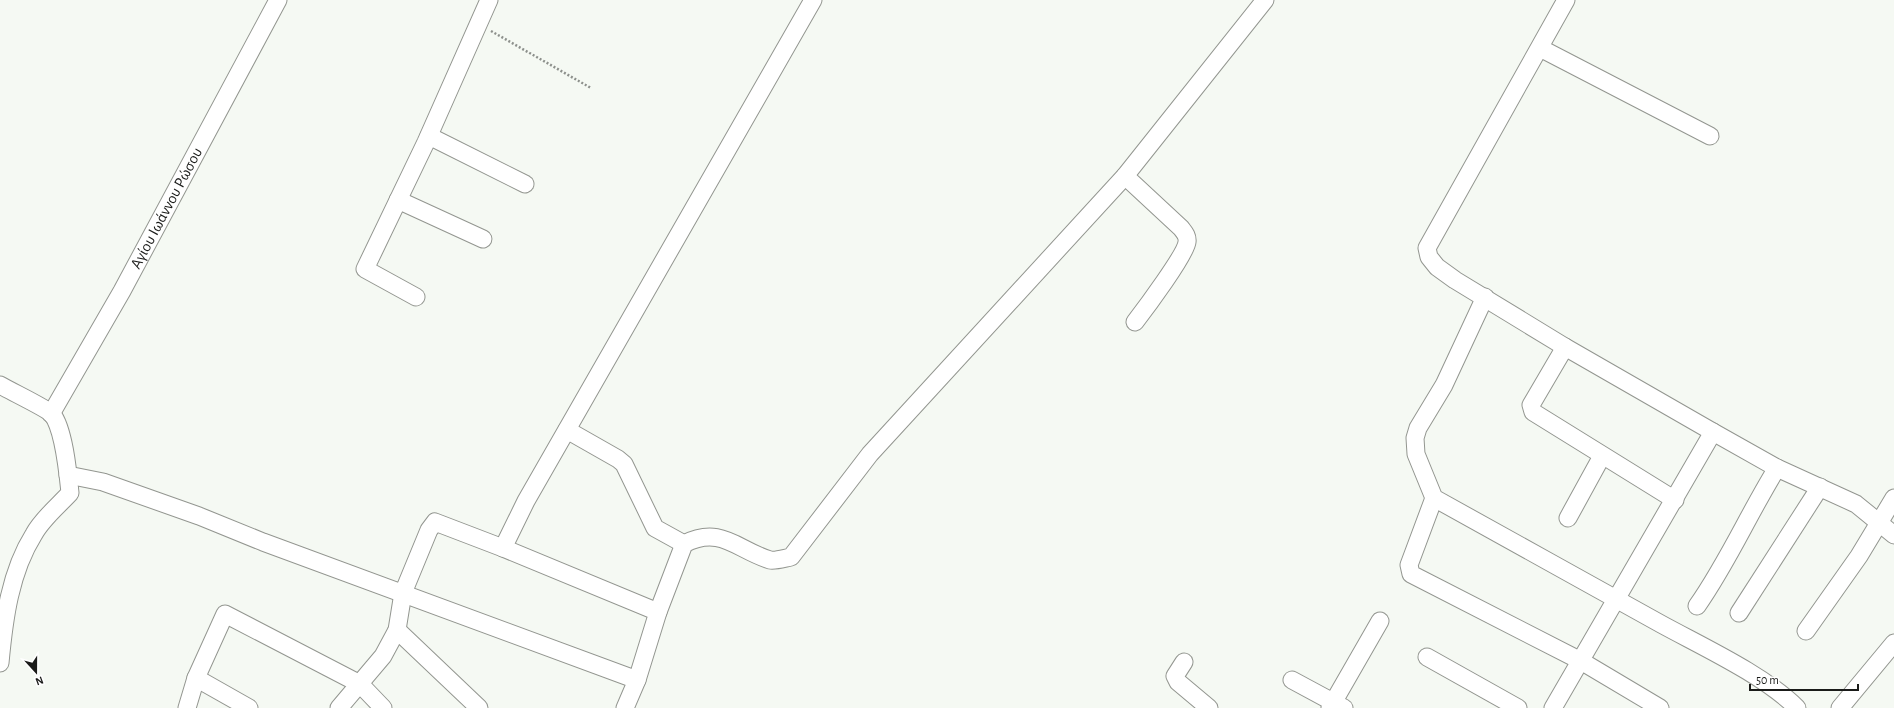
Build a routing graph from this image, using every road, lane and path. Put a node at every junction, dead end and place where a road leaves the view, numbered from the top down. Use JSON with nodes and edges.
{"nodes":[{"id":1,"x":278,"y":0,"type":"edge"},
{"id":2,"x":489,"y":0,"type":"edge"},
{"id":3,"x":813,"y":0,"type":"edge"},
{"id":4,"x":1265,"y":0,"type":"edge"},
{"id":5,"x":1566,"y":0,"type":"edge"},
{"id":6,"x":478,"y":24,"type":"junction"},
{"id":7,"x":1540,"y":48,"type":"junction"},
{"id":8,"x":592,"y":88,"type":"dead end"},
{"id":9,"x":429,"y":136,"type":"junction"},
{"id":10,"x":1710,"y":136,"type":"dead end"},
{"id":11,"x":1125,"y":176,"type":"junction"},
{"id":12,"x":525,"y":184,"type":"dead end"},
{"id":13,"x":398,"y":200,"type":"junction"},
{"id":14,"x":482,"y":239,"type":"dead end"},
{"id":15,"x":416,"y":297,"type":"dead end"},
{"id":16,"x":1485,"y":297,"type":"junction"},
{"id":17,"x":1135,"y":322,"type":"dead end"},
{"id":18,"x":1564,"y":347,"type":"junction"},
{"id":19,"x":0,"y":385,"type":"edge"},
{"id":20,"x":51,"y":414,"type":"junction"},
{"id":21,"x":567,"y":430,"type":"junction"},
{"id":22,"x":1714,"y":432,"type":"junction"},
{"id":23,"x":1602,"y":456,"type":"junction"},
{"id":24,"x":1777,"y":468,"type":"junction"},
{"id":25,"x":68,"y":475,"type":"junction"},
{"id":26,"x":1820,"y":487,"type":"junction"},
{"id":27,"x":1434,"y":498,"type":"junction"},
{"id":28,"x":1894,"y":498,"type":"edge"},
{"id":29,"x":1675,"y":500,"type":"junction"},
{"id":30,"x":1568,"y":518,"type":"dead end"},
{"id":31,"x":1879,"y":524,"type":"junction"},
{"id":32,"x":1894,"y":535,"type":"edge"},
{"id":33,"x":684,"y":544,"type":"junction"},
{"id":34,"x":503,"y":548,"type":"junction"},
{"id":35,"x":403,"y":593,"type":"junction"},
{"id":36,"x":1617,"y":600,"type":"junction"},
{"id":37,"x":1697,"y":606,"type":"dead end"},
{"id":38,"x":658,"y":612,"type":"junction"},
{"id":39,"x":1739,"y":613,"type":"dead end"},
{"id":40,"x":1380,"y":621,"type":"dead end"},
{"id":41,"x":397,"y":630,"type":"junction"},
{"id":42,"x":1806,"y":631,"type":"dead end"},
{"id":43,"x":1894,"y":643,"type":"edge"},
{"id":44,"x":1427,"y":657,"type":"dead end"},
{"id":45,"x":1581,"y":661,"type":"junction"},
{"id":46,"x":1184,"y":662,"type":"dead end"},
{"id":47,"x":0,"y":663,"type":"edge"},
{"id":48,"x":196,"y":678,"type":"junction"},
{"id":49,"x":637,"y":680,"type":"junction"},
{"id":50,"x":1292,"y":680,"type":"dead end"},
{"id":51,"x":360,"y":684,"type":"junction"},
{"id":52,"x":1335,"y":706,"type":"edge"},
{"id":53,"x":187,"y":708,"type":"edge"},
{"id":54,"x":249,"y":708,"type":"edge"},
{"id":55,"x":339,"y":708,"type":"edge"},
{"id":56,"x":383,"y":708,"type":"edge"},
{"id":57,"x":479,"y":708,"type":"edge"},
{"id":58,"x":625,"y":708,"type":"edge"},
{"id":59,"x":1209,"y":708,"type":"edge"},
{"id":60,"x":1518,"y":708,"type":"edge"},
{"id":61,"x":1553,"y":708,"type":"edge"},
{"id":62,"x":1660,"y":708,"type":"edge"},
{"id":63,"x":1797,"y":708,"type":"edge"},
{"id":64,"x":1840,"y":708,"type":"edge"}],
"edges":[{"from":1,"to":20,"type":"street","name":"Αγίου Ιωάννου Ρώσου"},
{"from":2,"to":6,"type":"street"},
{"from":3,"to":21,"type":"street"},
{"from":4,"to":11,"type":"street"},
{"from":5,"to":7,"type":"street"},
{"from":6,"to":8,"type":"path"},
{"from":6,"to":9,"type":"street"},
{"from":7,"to":10,"type":"street"},
{"from":7,"to":16,"type":"street"},
{"from":9,"to":12,"type":"street"},
{"from":9,"to":13,"type":"street"},
{"from":11,"to":17,"type":"street"},
{"from":11,"to":33,"type":"street"},
{"from":13,"to":14,"type":"street"},
{"from":13,"to":15,"type":"street"},
{"from":16,"to":18,"type":"street"},
{"from":16,"to":27,"type":"street"},
{"from":18,"to":22,"type":"street"},
{"from":18,"to":23,"type":"street"},
{"from":19,"to":20,"type":"street"},
{"from":20,"to":25,"type":"street"},
{"from":21,"to":33,"type":"street"},
{"from":21,"to":34,"type":"street"},
{"from":22,"to":24,"type":"street"},
{"from":22,"to":29,"type":"street"},
{"from":23,"to":29,"type":"street"},
{"from":23,"to":30,"type":"street"},
{"from":24,"to":26,"type":"street"},
{"from":24,"to":37,"type":"street"},
{"from":25,"to":35,"type":"street"},
{"from":25,"to":47,"type":"street"},
{"from":26,"to":31,"type":"street"},
{"from":26,"to":39,"type":"street"},
{"from":27,"to":36,"type":"street"},
{"from":27,"to":45,"type":"street"},
{"from":28,"to":31,"type":"street"},
{"from":29,"to":36,"type":"street"},
{"from":31,"to":32,"type":"street"},
{"from":31,"to":42,"type":"street"},
{"from":33,"to":38,"type":"street"},
{"from":34,"to":35,"type":"street"},
{"from":34,"to":38,"type":"street"},
{"from":35,"to":41,"type":"street"},
{"from":35,"to":49,"type":"street"},
{"from":36,"to":45,"type":"street"},
{"from":36,"to":63,"type":"street"},
{"from":38,"to":49,"type":"street"},
{"from":40,"to":52,"type":"street"},
{"from":41,"to":51,"type":"street"},
{"from":41,"to":57,"type":"street"},
{"from":43,"to":64,"type":"street"},
{"from":44,"to":60,"type":"street"},
{"from":45,"to":61,"type":"street"},
{"from":45,"to":62,"type":"street"},
{"from":46,"to":59,"type":"street"},
{"from":48,"to":51,"type":"street"},
{"from":48,"to":53,"type":"street"},
{"from":48,"to":54,"type":"street"},
{"from":49,"to":58,"type":"street"},
{"from":50,"to":52,"type":"street"},
{"from":51,"to":55,"type":"street"},
{"from":51,"to":56,"type":"street"}]}
